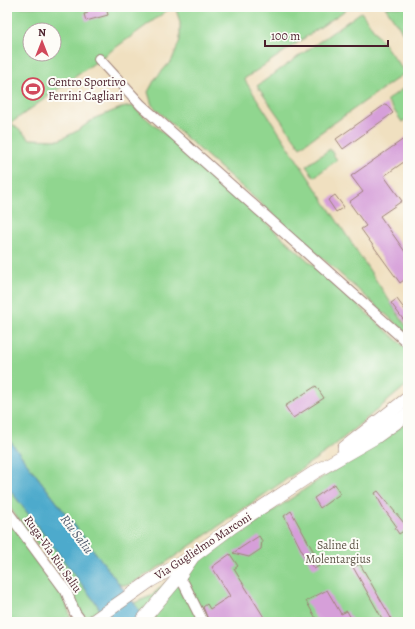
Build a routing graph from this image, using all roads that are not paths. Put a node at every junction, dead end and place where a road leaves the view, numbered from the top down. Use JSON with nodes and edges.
{"nodes":[{"id":1,"x":99,"y":59,"type":"dead end"},
{"id":2,"x":408,"y":343,"type":"edge"},
{"id":3,"x":408,"y":398,"type":"edge"},
{"id":4,"x":408,"y":414,"type":"edge"},
{"id":5,"x":315,"y":472,"type":"junction"},
{"id":6,"x":7,"y":511,"type":"edge"},
{"id":7,"x":194,"y":555,"type":"junction"},
{"id":8,"x":178,"y":578,"type":"junction"},
{"id":9,"x":74,"y":617,"type":"edge"},
{"id":10,"x":82,"y":622,"type":"edge"},
{"id":11,"x":92,"y":622,"type":"edge"},
{"id":12,"x":141,"y":622,"type":"edge"},
{"id":13,"x":204,"y":622,"type":"edge"}],
"edges":[{"from":1,"to":2,"type":"street"},
{"from":3,"to":5,"type":"main road","name":"Via Guglielmo Marconi"},
{"from":4,"to":5,"type":"main road","name":"Via Guglielmo Marconi"},
{"from":5,"to":7,"type":"main road","name":"Via Guglielmo Marconi"},
{"from":6,"to":9,"type":"street","name":"Ruga-Via Riu Saliu"},
{"from":7,"to":8,"type":"main road"},
{"from":7,"to":11,"type":"main road","name":"Via Guglielmo Marconi"},
{"from":8,"to":12,"type":"main road"},
{"from":8,"to":13,"type":"street"},
{"from":9,"to":10,"type":"street","name":"Ruga-Via Riu Saliu"}]}
